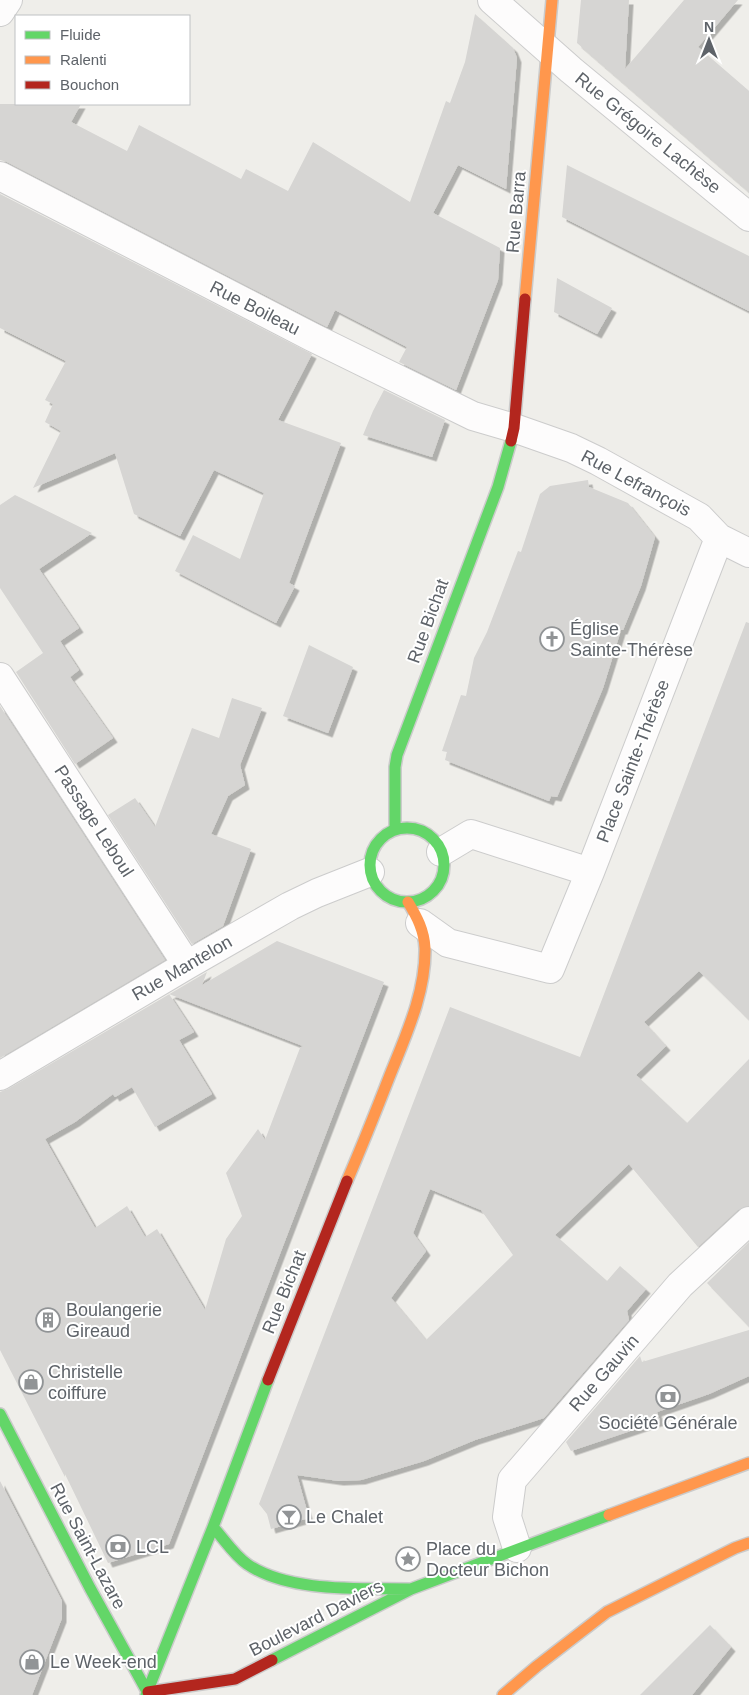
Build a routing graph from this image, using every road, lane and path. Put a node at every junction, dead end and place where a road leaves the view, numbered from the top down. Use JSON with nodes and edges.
{"nodes":[{"id":1,"x":8,"y":0,"type":"edge"},
{"id":2,"x":492,"y":0,"type":"edge"},
{"id":3,"x":552,"y":0,"type":"edge"},
{"id":4,"x":0,"y":12,"type":"edge"},
{"id":5,"x":548,"y":49,"type":"junction"},
{"id":6,"x":0,"y":176,"type":"edge"},
{"id":7,"x":749,"y":216,"type":"edge"},
{"id":8,"x":514,"y":428,"type":"junction"},
{"id":9,"x":719,"y":538,"type":"junction"},
{"id":10,"x":749,"y":553,"type":"edge"},
{"id":11,"x":0,"y":677,"type":"edge"},
{"id":12,"x":395,"y":829,"type":"junction"},
{"id":13,"x":441,"y":852,"type":"junction"},
{"id":14,"x":370,"y":872,"type":"junction"},
{"id":15,"x":590,"y":872,"type":"junction"},
{"id":16,"x":414,"y":913,"type":"junction"},
{"id":17,"x":187,"y":965,"type":"junction"},
{"id":18,"x":0,"y":1076,"type":"edge"},
{"id":19,"x":749,"y":1221,"type":"edge"},
{"id":20,"x":0,"y":1414,"type":"edge"},
{"id":21,"x":749,"y":1463,"type":"edge"},
{"id":22,"x":213,"y":1527,"type":"junction"},
{"id":23,"x":749,"y":1543,"type":"edge"},
{"id":24,"x":517,"y":1548,"type":"junction"},
{"id":25,"x":411,"y":1590,"type":"junction"},
{"id":26,"x":148,"y":1694,"type":"edge"},
{"id":27,"x":503,"y":1695,"type":"edge"}],
"edges":[{"from":1,"to":4,"type":"street"},
{"from":2,"to":5,"type":"street","name":"Rue Grégoire Lachèse"},
{"from":3,"to":5,"type":"main road","name":"Rue Barra"},
{"from":5,"to":7,"type":"street","name":"Rue Grégoire Lachèse"},
{"from":5,"to":8,"type":"main road","name":"Rue Barra"},
{"from":6,"to":8,"type":"street","name":"Rue Boileau"},
{"from":8,"to":9,"type":"street","name":"Rue Lefrançois"},
{"from":8,"to":12,"type":"main road","name":"Rue Bichat"},
{"from":9,"to":10,"type":"street","name":"Rue Lefrançois"},
{"from":9,"to":15,"type":"street","name":"Place Sainte-Thérèse"},
{"from":11,"to":17,"type":"street","name":"Passage Leboul"},
{"from":12,"to":13,"type":"main road"},
{"from":12,"to":14,"type":"main road"},
{"from":13,"to":15,"type":"street"},
{"from":13,"to":16,"type":"main road"},
{"from":14,"to":16,"type":"main road"},
{"from":14,"to":17,"type":"street","name":"Rue Mantelon"},
{"from":15,"to":16,"type":"street","name":"Place Sainte-Thérèse"},
{"from":16,"to":22,"type":"main road","name":"Rue Bichat"},
{"from":17,"to":18,"type":"street","name":"Rue Mantelon"},
{"from":19,"to":24,"type":"street","name":"Rue Gauvin"},
{"from":20,"to":26,"type":"main road","name":"Rue Saint-Lazare"},
{"from":21,"to":24,"type":"main road","name":"Boulevard Daviers"},
{"from":22,"to":25,"type":"main road"},
{"from":22,"to":26,"type":"main road","name":"Rue Bichat"},
{"from":23,"to":27,"type":"main road"},
{"from":24,"to":25,"type":"main road","name":"Boulevard Daviers"},
{"from":25,"to":26,"type":"main road","name":"Boulevard Daviers"}]}
